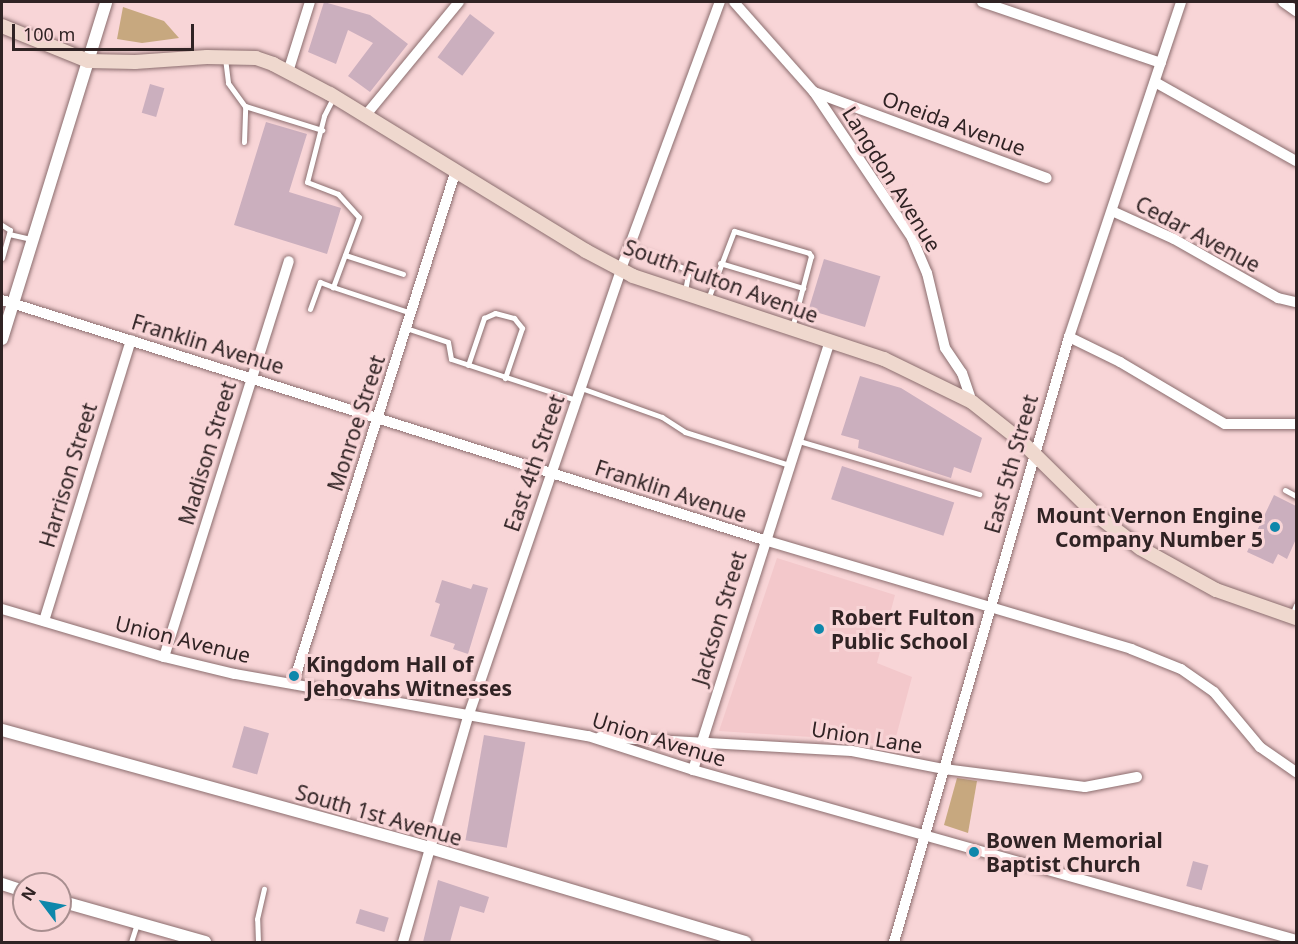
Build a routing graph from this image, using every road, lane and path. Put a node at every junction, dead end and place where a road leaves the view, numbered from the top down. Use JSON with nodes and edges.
{"nodes":[{"id":1,"x":106,"y":2,"type":"edge"},
{"id":2,"x":310,"y":2,"type":"edge"},
{"id":3,"x":459,"y":2,"type":"edge"},
{"id":4,"x":720,"y":2,"type":"edge"},
{"id":5,"x":734,"y":2,"type":"edge"},
{"id":6,"x":982,"y":2,"type":"edge"},
{"id":7,"x":1181,"y":2,"type":"edge"},
{"id":8,"x":1283,"y":2,"type":"edge"},
{"id":9,"x":1296,"y":11,"type":"edge"},
{"id":10,"x":2,"y":26,"type":"edge"},
{"id":11,"x":225,"y":57,"type":"junction"},
{"id":12,"x":88,"y":60,"type":"junction"},
{"id":13,"x":1161,"y":63,"type":"junction"},
{"id":14,"x":288,"y":72,"type":"junction"},
{"id":15,"x":1155,"y":82,"type":"junction"},
{"id":16,"x":814,"y":92,"type":"junction"},
{"id":17,"x":333,"y":96,"type":"junction"},
{"id":18,"x":245,"y":106,"type":"junction"},
{"id":19,"x":365,"y":116,"type":"junction"},
{"id":20,"x":322,"y":130,"type":"junction"},
{"id":21,"x":244,"y":142,"type":"dead end"},
{"id":22,"x":1296,"y":161,"type":"edge"},
{"id":23,"x":455,"y":173,"type":"junction"},
{"id":24,"x":1047,"y":178,"type":"dead end"},
{"id":25,"x":1112,"y":211,"type":"junction"},
{"id":26,"x":2,"y":225,"type":"edge"},
{"id":27,"x":9,"y":234,"type":"junction"},
{"id":28,"x":31,"y":239,"type":"junction"},
{"id":29,"x":630,"y":247,"type":"junction"},
{"id":30,"x":345,"y":255,"type":"junction"},
{"id":31,"x":2,"y":258,"type":"edge"},
{"id":32,"x":289,"y":261,"type":"dead end"},
{"id":33,"x":720,"y":263,"type":"junction"},
{"id":34,"x":621,"y":269,"type":"junction"},
{"id":35,"x":403,"y":274,"type":"dead end"},
{"id":36,"x":333,"y":287,"type":"junction"},
{"id":37,"x":803,"y":288,"type":"junction"},
{"id":38,"x":685,"y":293,"type":"junction"},
{"id":39,"x":707,"y":300,"type":"junction"},
{"id":40,"x":7,"y":302,"type":"edge"},
{"id":41,"x":1296,"y":302,"type":"edge"},
{"id":42,"x":310,"y":309,"type":"dead end"},
{"id":43,"x":411,"y":313,"type":"junction"},
{"id":44,"x":406,"y":328,"type":"junction"},
{"id":45,"x":792,"y":329,"type":"junction"},
{"id":46,"x":1069,"y":337,"type":"junction"},
{"id":47,"x":2,"y":339,"type":"edge"},
{"id":48,"x":130,"y":340,"type":"junction"},
{"id":49,"x":830,"y":342,"type":"junction"},
{"id":50,"x":468,"y":364,"type":"junction"},
{"id":51,"x":251,"y":378,"type":"junction"},
{"id":52,"x":505,"y":378,"type":"junction"},
{"id":53,"x":580,"y":388,"type":"junction"},
{"id":54,"x":576,"y":400,"type":"junction"},
{"id":55,"x":972,"y":402,"type":"junction"},
{"id":56,"x":378,"y":418,"type":"junction"},
{"id":57,"x":1296,"y":424,"type":"edge"},
{"id":58,"x":798,"y":440,"type":"junction"},
{"id":59,"x":1035,"y":455,"type":"junction"},
{"id":60,"x":789,"y":465,"type":"junction"},
{"id":61,"x":551,"y":473,"type":"junction"},
{"id":62,"x":1285,"y":490,"type":"dead end"},
{"id":63,"x":979,"y":494,"type":"dead end"},
{"id":64,"x":1296,"y":496,"type":"edge"},
{"id":65,"x":764,"y":540,"type":"junction"},
{"id":66,"x":990,"y":607,"type":"junction"},
{"id":67,"x":2,"y":609,"type":"edge"},
{"id":68,"x":1295,"y":613,"type":"edge"},
{"id":69,"x":44,"y":621,"type":"junction"},
{"id":70,"x":164,"y":657,"type":"junction"},
{"id":71,"x":292,"y":684,"type":"junction"},
{"id":72,"x":468,"y":717,"type":"junction"},
{"id":73,"x":2,"y":730,"type":"edge"},
{"id":74,"x":588,"y":736,"type":"junction"},
{"id":75,"x":702,"y":740,"type":"junction"},
{"id":76,"x":693,"y":770,"type":"junction"},
{"id":77,"x":944,"y":770,"type":"junction"},
{"id":78,"x":1296,"y":772,"type":"edge"},
{"id":79,"x":1137,"y":777,"type":"dead end"},
{"id":80,"x":923,"y":836,"type":"junction"},
{"id":81,"x":430,"y":848,"type":"junction"},
{"id":82,"x":264,"y":889,"type":"dead end"},
{"id":83,"x":72,"y":904,"type":"edge"},
{"id":84,"x":137,"y":923,"type":"junction"},
{"id":85,"x":1296,"y":940,"type":"edge"},
{"id":86,"x":131,"y":942,"type":"edge"},
{"id":87,"x":205,"y":942,"type":"edge"},
{"id":88,"x":258,"y":942,"type":"edge"},
{"id":89,"x":403,"y":942,"type":"edge"},
{"id":90,"x":745,"y":942,"type":"edge"},
{"id":91,"x":894,"y":942,"type":"edge"}],
"edges":[{"from":1,"to":12,"type":"street"},
{"from":2,"to":14,"type":"street"},
{"from":3,"to":19,"type":"street"},
{"from":4,"to":29,"type":"street","name":"East 4th Street"},
{"from":5,"to":16,"type":"street","name":"Langdon Avenue"},
{"from":6,"to":13,"type":"street"},
{"from":7,"to":13,"type":"street","name":"East 5th Street"},
{"from":8,"to":9,"type":"street"},
{"from":10,"to":12,"type":"main road","name":"South Fulton Avenue"},
{"from":11,"to":12,"type":"main road","name":"South Fulton Avenue"},
{"from":11,"to":14,"type":"main road","name":"South Fulton Avenue"},
{"from":11,"to":18,"type":"lane"},
{"from":12,"to":28,"type":"street"},
{"from":13,"to":15,"type":"street","name":"East 5th Street"},
{"from":14,"to":17,"type":"main road","name":"South Fulton Avenue"},
{"from":15,"to":22,"type":"street"},
{"from":15,"to":25,"type":"street","name":"East 5th Street"},
{"from":16,"to":24,"type":"street","name":"Oneida Avenue"},
{"from":16,"to":55,"type":"street","name":"Langdon Avenue"},
{"from":17,"to":19,"type":"main road","name":"South Fulton Avenue"},
{"from":17,"to":20,"type":"lane"},
{"from":18,"to":20,"type":"lane"},
{"from":18,"to":21,"type":"lane"},
{"from":19,"to":23,"type":"main road","name":"South Fulton Avenue"},
{"from":20,"to":30,"type":"lane"},
{"from":23,"to":34,"type":"main road","name":"South Fulton Avenue"},
{"from":23,"to":43,"type":"street","name":"Monroe Street"},
{"from":25,"to":41,"type":"street","name":"Cedar Avenue"},
{"from":25,"to":46,"type":"street","name":"East 5th Street"},
{"from":26,"to":27,"type":"lane"},
{"from":27,"to":28,"type":"lane"},
{"from":27,"to":31,"type":"lane"},
{"from":28,"to":40,"type":"street"},
{"from":29,"to":34,"type":"street","name":"East 4th Street"},
{"from":29,"to":38,"type":"lane"},
{"from":30,"to":35,"type":"lane"},
{"from":30,"to":36,"type":"lane"},
{"from":32,"to":51,"type":"street","name":"Madison Street"},
{"from":33,"to":37,"type":"lane"},
{"from":33,"to":37,"type":"lane"},
{"from":33,"to":39,"type":"lane"},
{"from":34,"to":38,"type":"main road","name":"South Fulton Avenue"},
{"from":34,"to":53,"type":"street","name":"East 4th Street"},
{"from":36,"to":42,"type":"lane"},
{"from":36,"to":43,"type":"lane"},
{"from":37,"to":45,"type":"lane"},
{"from":38,"to":39,"type":"main road","name":"South Fulton Avenue"},
{"from":39,"to":45,"type":"main road","name":"South Fulton Avenue"},
{"from":40,"to":47,"type":"street"},
{"from":40,"to":48,"type":"street","name":"Franklin Avenue"},
{"from":43,"to":44,"type":"street","name":"Monroe Street"},
{"from":44,"to":50,"type":"lane"},
{"from":44,"to":56,"type":"street","name":"Monroe Street"},
{"from":45,"to":49,"type":"main road","name":"South Fulton Avenue"},
{"from":46,"to":57,"type":"street"},
{"from":46,"to":59,"type":"street","name":"East 5th Street"},
{"from":48,"to":51,"type":"street","name":"Franklin Avenue"},
{"from":48,"to":69,"type":"street","name":"Harrison Street"},
{"from":49,"to":55,"type":"main road","name":"South Fulton Avenue"},
{"from":49,"to":58,"type":"street","name":"Jackson Street"},
{"from":50,"to":52,"type":"lane"},
{"from":50,"to":52,"type":"lane"},
{"from":51,"to":56,"type":"street","name":"Franklin Avenue"},
{"from":51,"to":70,"type":"street","name":"Madison Street"},
{"from":52,"to":54,"type":"lane"},
{"from":53,"to":54,"type":"street","name":"East 4th Street"},
{"from":53,"to":60,"type":"lane"},
{"from":54,"to":61,"type":"street","name":"East 4th Street"},
{"from":55,"to":59,"type":"main road","name":"South Fulton Avenue"},
{"from":56,"to":61,"type":"street","name":"Franklin Avenue"},
{"from":56,"to":71,"type":"street","name":"Monroe Street"},
{"from":58,"to":60,"type":"street","name":"Jackson Street"},
{"from":58,"to":63,"type":"lane"},
{"from":59,"to":66,"type":"street","name":"East 5th Street"},
{"from":59,"to":68,"type":"main road","name":"South Fulton Avenue"},
{"from":60,"to":65,"type":"street","name":"Jackson Street"},
{"from":61,"to":65,"type":"street","name":"Franklin Avenue"},
{"from":61,"to":72,"type":"street","name":"East 4th Street"},
{"from":62,"to":64,"type":"lane"},
{"from":65,"to":66,"type":"street","name":"Franklin Avenue"},
{"from":65,"to":75,"type":"street","name":"Jackson Street"},
{"from":66,"to":77,"type":"street","name":"East 5th Street"},
{"from":66,"to":78,"type":"street","name":"Franklin Avenue"},
{"from":67,"to":69,"type":"street","name":"Union Avenue"},
{"from":69,"to":70,"type":"street","name":"Union Avenue"},
{"from":70,"to":71,"type":"street","name":"Union Avenue"},
{"from":71,"to":72,"type":"street","name":"Union Avenue"},
{"from":72,"to":74,"type":"street","name":"Union Avenue"},
{"from":72,"to":81,"type":"street","name":"East 4th Street"},
{"from":73,"to":81,"type":"street","name":"South 1st Avenue"},
{"from":74,"to":75,"type":"street","name":"Union Lane"},
{"from":74,"to":76,"type":"street","name":"Union Avenue"},
{"from":75,"to":76,"type":"street","name":"Jackson Street"},
{"from":75,"to":77,"type":"street","name":"Union Lane"},
{"from":76,"to":80,"type":"street","name":"Union Avenue"},
{"from":77,"to":79,"type":"street","name":"Union Lane"},
{"from":77,"to":80,"type":"street","name":"East 5th Street"},
{"from":80,"to":85,"type":"street","name":"Union Avenue"},
{"from":80,"to":91,"type":"street","name":"East 5th Street"},
{"from":81,"to":89,"type":"street","name":"East 4th Street"},
{"from":81,"to":90,"type":"street","name":"South 1st Avenue"},
{"from":82,"to":88,"type":"lane"},
{"from":83,"to":84,"type":"street"},
{"from":84,"to":86,"type":"lane"},
{"from":84,"to":87,"type":"street"}]}
